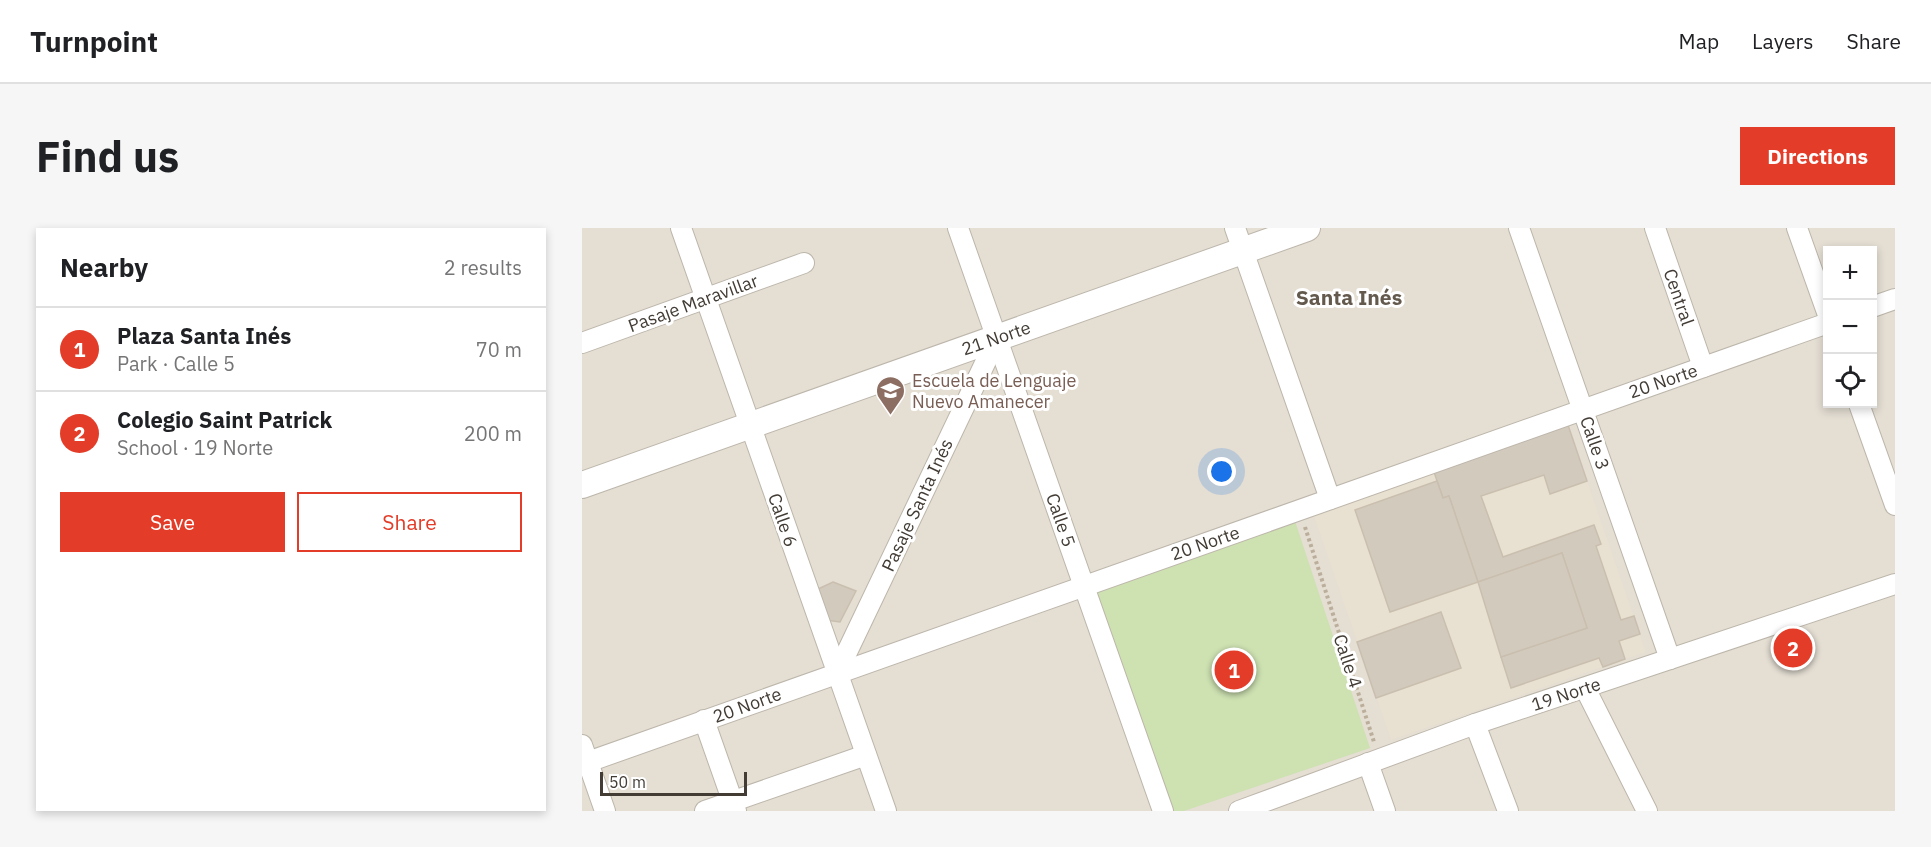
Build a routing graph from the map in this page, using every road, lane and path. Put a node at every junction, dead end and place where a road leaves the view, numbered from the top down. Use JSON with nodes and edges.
{"nodes":[{"id":1,"x":681,"y":228,"type":"edge"},
{"id":2,"x":958,"y":228,"type":"edge"},
{"id":3,"x":1307,"y":228,"type":"edge"},
{"id":4,"x":1519,"y":228,"type":"edge"},
{"id":5,"x":1655,"y":228,"type":"edge"},
{"id":6,"x":1797,"y":228,"type":"edge"},
{"id":7,"x":1239,"y":239,"type":"edge"},
{"id":8,"x":804,"y":263,"type":"dead end"},
{"id":9,"x":706,"y":299,"type":"junction"},
{"id":10,"x":1895,"y":299,"type":"edge"},
{"id":11,"x":1823,"y":303,"type":"edge"},
{"id":12,"x":1877,"y":305,"type":"edge"},
{"id":13,"x":1823,"y":324,"type":"edge"},
{"id":14,"x":997,"y":338,"type":"junction"},
{"id":15,"x":582,"y":343,"type":"edge"},
{"id":16,"x":1703,"y":367,"type":"junction"},
{"id":17,"x":1860,"y":408,"type":"edge"},
{"id":18,"x":1583,"y":409,"type":"junction"},
{"id":19,"x":750,"y":425,"type":"junction"},
{"id":20,"x":582,"y":484,"type":"edge"},
{"id":21,"x":1330,"y":499,"type":"junction"},
{"id":22,"x":1895,"y":505,"type":"edge"},
{"id":23,"x":1299,"y":510,"type":"junction"},
{"id":24,"x":1895,"y":584,"type":"edge"},
{"id":25,"x":1084,"y":586,"type":"junction"},
{"id":26,"x":1670,"y":659,"type":"junction"},
{"id":27,"x":837,"y":673,"type":"junction"},
{"id":28,"x":1586,"y":688,"type":"junction"},
{"id":29,"x":704,"y":720,"type":"junction"},
{"id":30,"x":1475,"y":724,"type":"junction"},
{"id":31,"x":866,"y":754,"type":"junction"},
{"id":32,"x":584,"y":757,"type":"edge"},
{"id":33,"x":1368,"y":763,"type":"junction"},
{"id":34,"x":734,"y":806,"type":"edge"},
{"id":35,"x":605,"y":811,"type":"edge"},
{"id":36,"x":705,"y":811,"type":"edge"},
{"id":37,"x":886,"y":811,"type":"edge"},
{"id":38,"x":1163,"y":811,"type":"edge"},
{"id":39,"x":1239,"y":811,"type":"edge"},
{"id":40,"x":1385,"y":811,"type":"edge"},
{"id":41,"x":1508,"y":811,"type":"edge"},
{"id":42,"x":1647,"y":811,"type":"edge"}],
"edges":[{"from":1,"to":9,"type":"street","name":"Calle 6"},
{"from":2,"to":14,"type":"street","name":"Calle 5"},
{"from":3,"to":7,"type":"street","name":"21 Norte"},
{"from":4,"to":18,"type":"street","name":"Calle 3"},
{"from":5,"to":16,"type":"street","name":"Central"},
{"from":6,"to":11,"type":"street"},
{"from":7,"to":14,"type":"street","name":"21 Norte"},
{"from":7,"to":21,"type":"street"},
{"from":8,"to":9,"type":"street","name":"Pasaje Maravillar"},
{"from":9,"to":15,"type":"street","name":"Pasaje Maravillar"},
{"from":9,"to":19,"type":"street","name":"Calle 6"},
{"from":10,"to":12,"type":"street"},
{"from":13,"to":16,"type":"street","name":"20 Norte"},
{"from":14,"to":19,"type":"street","name":"21 Norte"},
{"from":14,"to":25,"type":"street","name":"Calle 5"},
{"from":14,"to":27,"type":"street","name":"Pasaje Santa Inés"},
{"from":16,"to":18,"type":"street","name":"20 Norte"},
{"from":17,"to":22,"type":"street"},
{"from":18,"to":21,"type":"street","name":"20 Norte"},
{"from":18,"to":26,"type":"street","name":"Calle 3"},
{"from":19,"to":20,"type":"street","name":"21 Norte"},
{"from":19,"to":27,"type":"street","name":"Calle 6"},
{"from":21,"to":23,"type":"street","name":"20 Norte"},
{"from":23,"to":25,"type":"street","name":"20 Norte"},
{"from":23,"to":33,"type":"path","name":"Calle 4"},
{"from":24,"to":26,"type":"street","name":"19 Norte"},
{"from":25,"to":27,"type":"street","name":"20 Norte"},
{"from":25,"to":38,"type":"street","name":"Calle 5"},
{"from":26,"to":28,"type":"street","name":"19 Norte"},
{"from":27,"to":29,"type":"street","name":"20 Norte"},
{"from":27,"to":31,"type":"street","name":"Calle 6"},
{"from":28,"to":30,"type":"street","name":"19 Norte"},
{"from":28,"to":42,"type":"street"},
{"from":29,"to":32,"type":"street","name":"20 Norte"},
{"from":29,"to":34,"type":"street"},
{"from":30,"to":33,"type":"street","name":"19 Norte"},
{"from":30,"to":41,"type":"street"},
{"from":31,"to":34,"type":"street"},
{"from":31,"to":37,"type":"street","name":"Calle 6"},
{"from":32,"to":35,"type":"street"},
{"from":33,"to":39,"type":"street","name":"19 Norte"},
{"from":33,"to":40,"type":"street"},
{"from":34,"to":36,"type":"street"}]}
